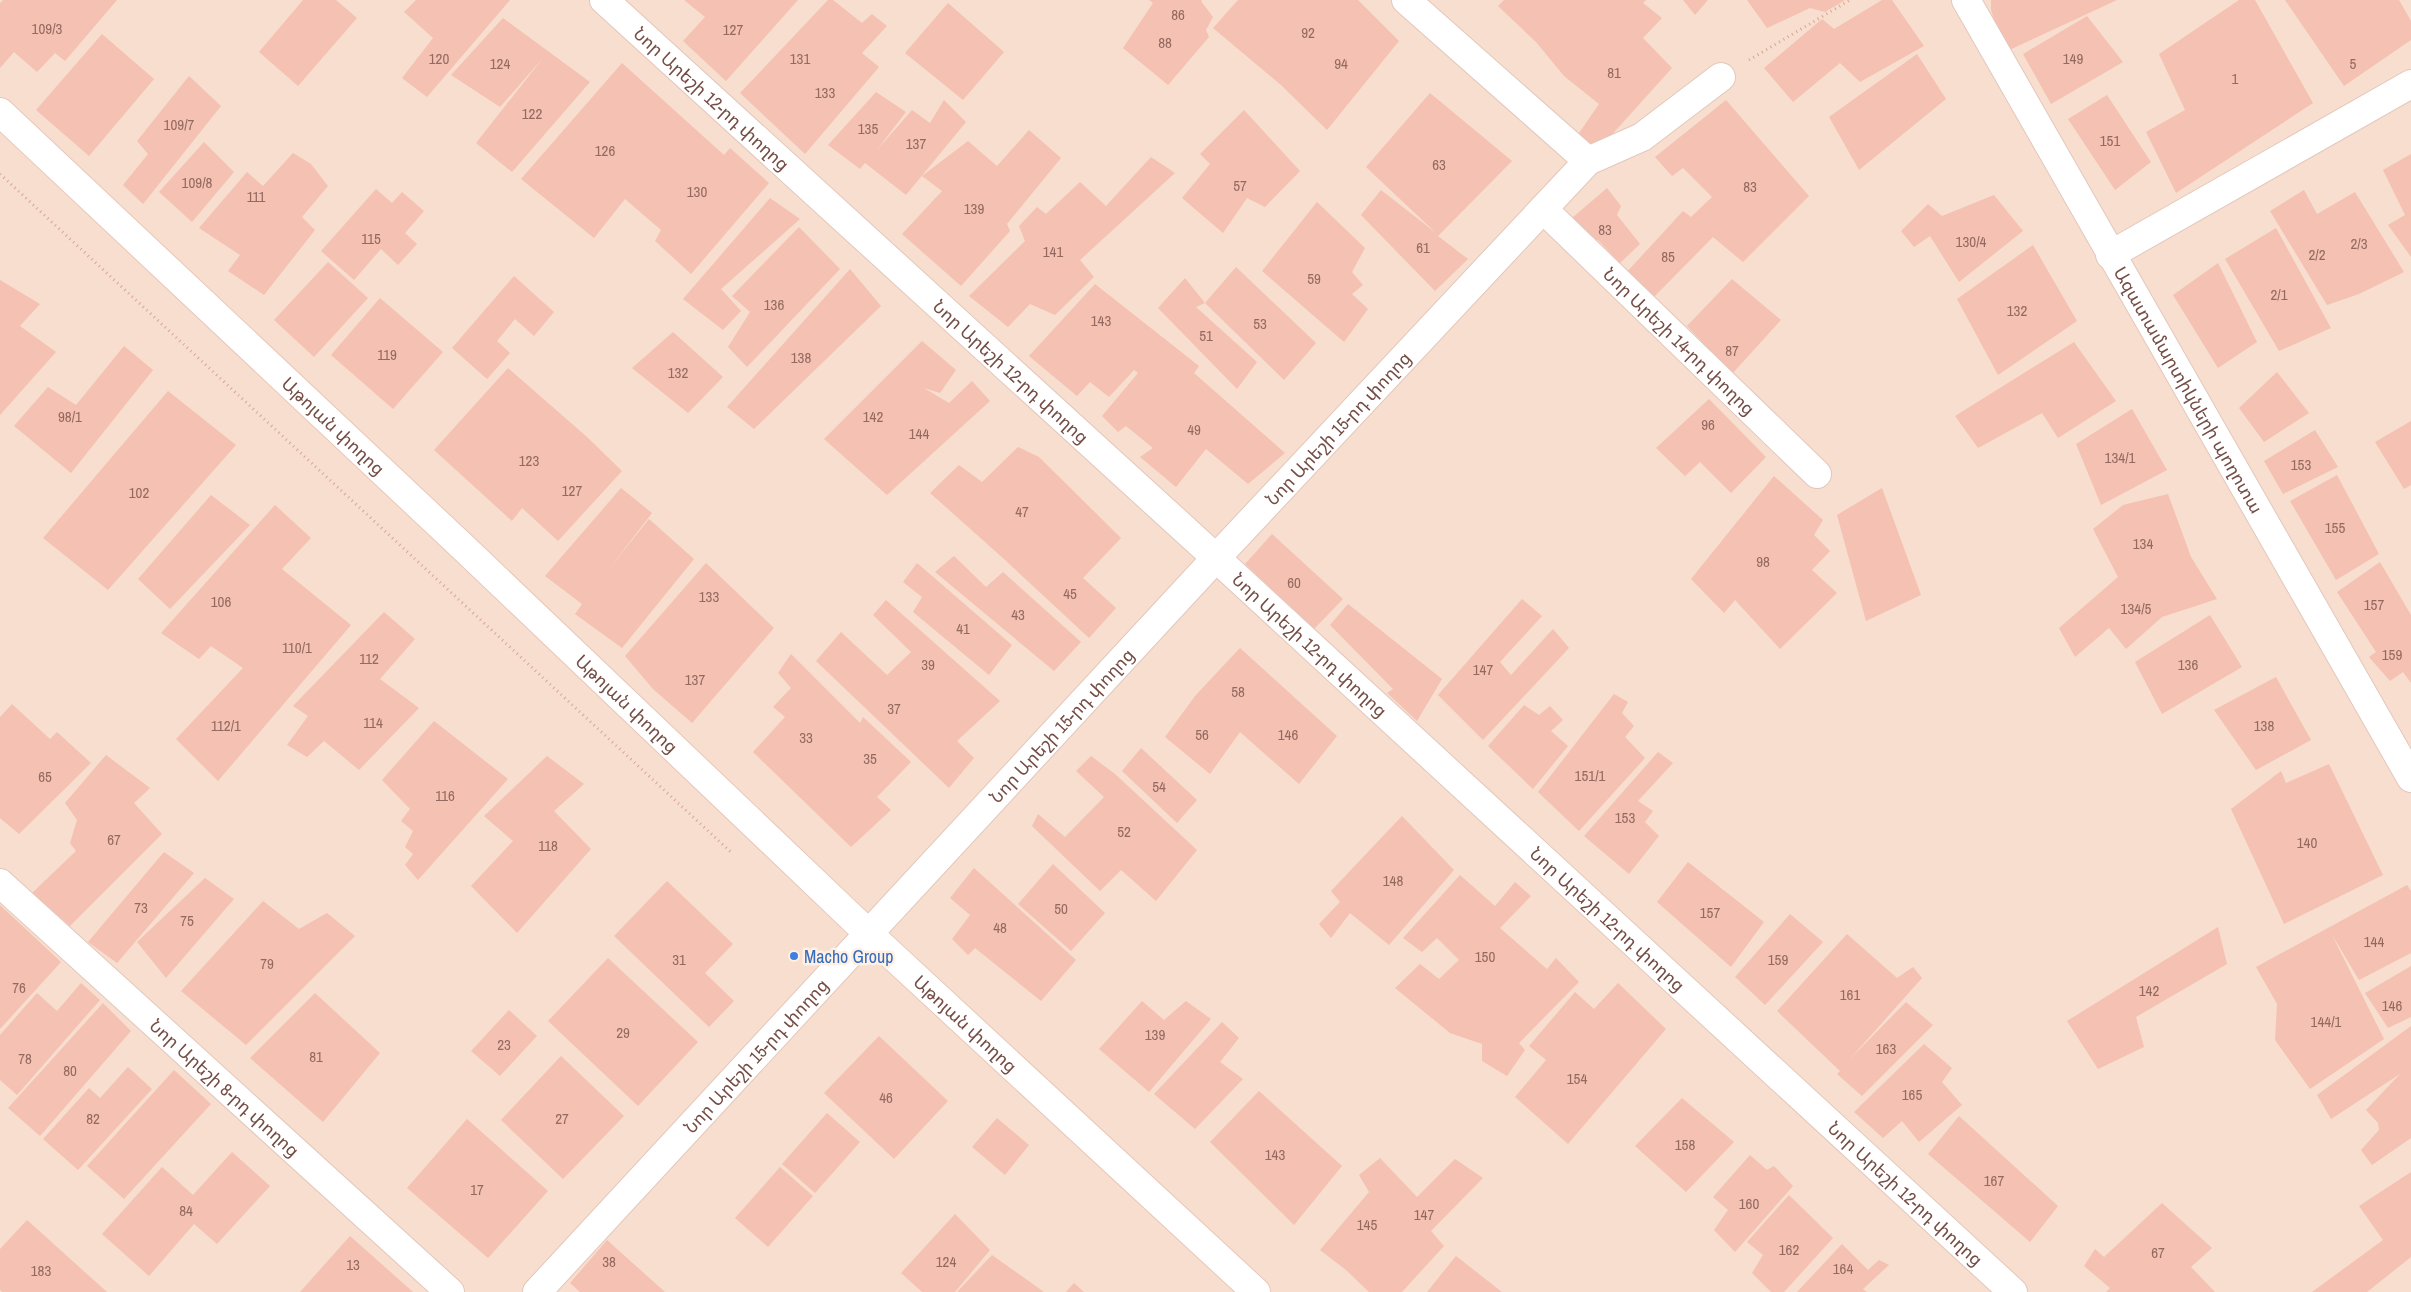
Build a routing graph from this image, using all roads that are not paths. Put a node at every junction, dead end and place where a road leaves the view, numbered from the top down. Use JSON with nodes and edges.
{"nodes":[{"id":1,"x":604,"y":0,"type":"edge"},
{"id":2,"x":1406,"y":0,"type":"edge"},
{"id":3,"x":1966,"y":0,"type":"edge"},
{"id":4,"x":1721,"y":76,"type":"road end"},
{"id":5,"x":2411,"y":84,"type":"edge"},
{"id":6,"x":0,"y":112,"type":"edge"},
{"id":7,"x":1588,"y":161,"type":"junction"},
{"id":8,"x":1543,"y":208,"type":"junction"},
{"id":9,"x":2110,"y":255,"type":"junction"},
{"id":10,"x":1817,"y":474,"type":"dead end"},
{"id":11,"x":1216,"y":558,"type":"junction"},
{"id":12,"x":2411,"y":778,"type":"edge"},
{"id":13,"x":0,"y":883,"type":"edge"},
{"id":14,"x":869,"y":934,"type":"junction"},
{"id":15,"x":450,"y":1292,"type":"edge"},
{"id":16,"x":537,"y":1292,"type":"edge"},
{"id":17,"x":1256,"y":1292,"type":"edge"},
{"id":18,"x":2013,"y":1292,"type":"edge"}],
"edges":[{"from":1,"to":11,"type":"street","name":"Նոր Արեշի 12-րդ փողոց"},
{"from":2,"to":7,"type":"street"},
{"from":3,"to":9,"type":"street","name":"Ազատամարտիկների պողոտա"},
{"from":4,"to":7,"type":"street"},
{"from":5,"to":9,"type":"street"},
{"from":6,"to":14,"type":"street","name":"Աթոյան փողոց"},
{"from":7,"to":8,"type":"street","name":"Նոր Արեշի 15-րդ փողոց"},
{"from":8,"to":10,"type":"street","name":"Նոր Արեշի 14-րդ փողոց"},
{"from":8,"to":11,"type":"street","name":"Նոր Արեշի 15-րդ փողոց"},
{"from":9,"to":12,"type":"street","name":"Ազատամարտիկների պողոտա"},
{"from":11,"to":14,"type":"street","name":"Նոր Արեշի 15-րդ փողոց"},
{"from":11,"to":18,"type":"street","name":"Նոր Արեշի 12-րդ փողոց"},
{"from":13,"to":15,"type":"street","name":"Նոր Արեշի 8-րդ փողոց"},
{"from":14,"to":16,"type":"street","name":"Նոր Արեշի 15-րդ փողոց"},
{"from":14,"to":17,"type":"street","name":"Աթոյան փողոց"}]}
